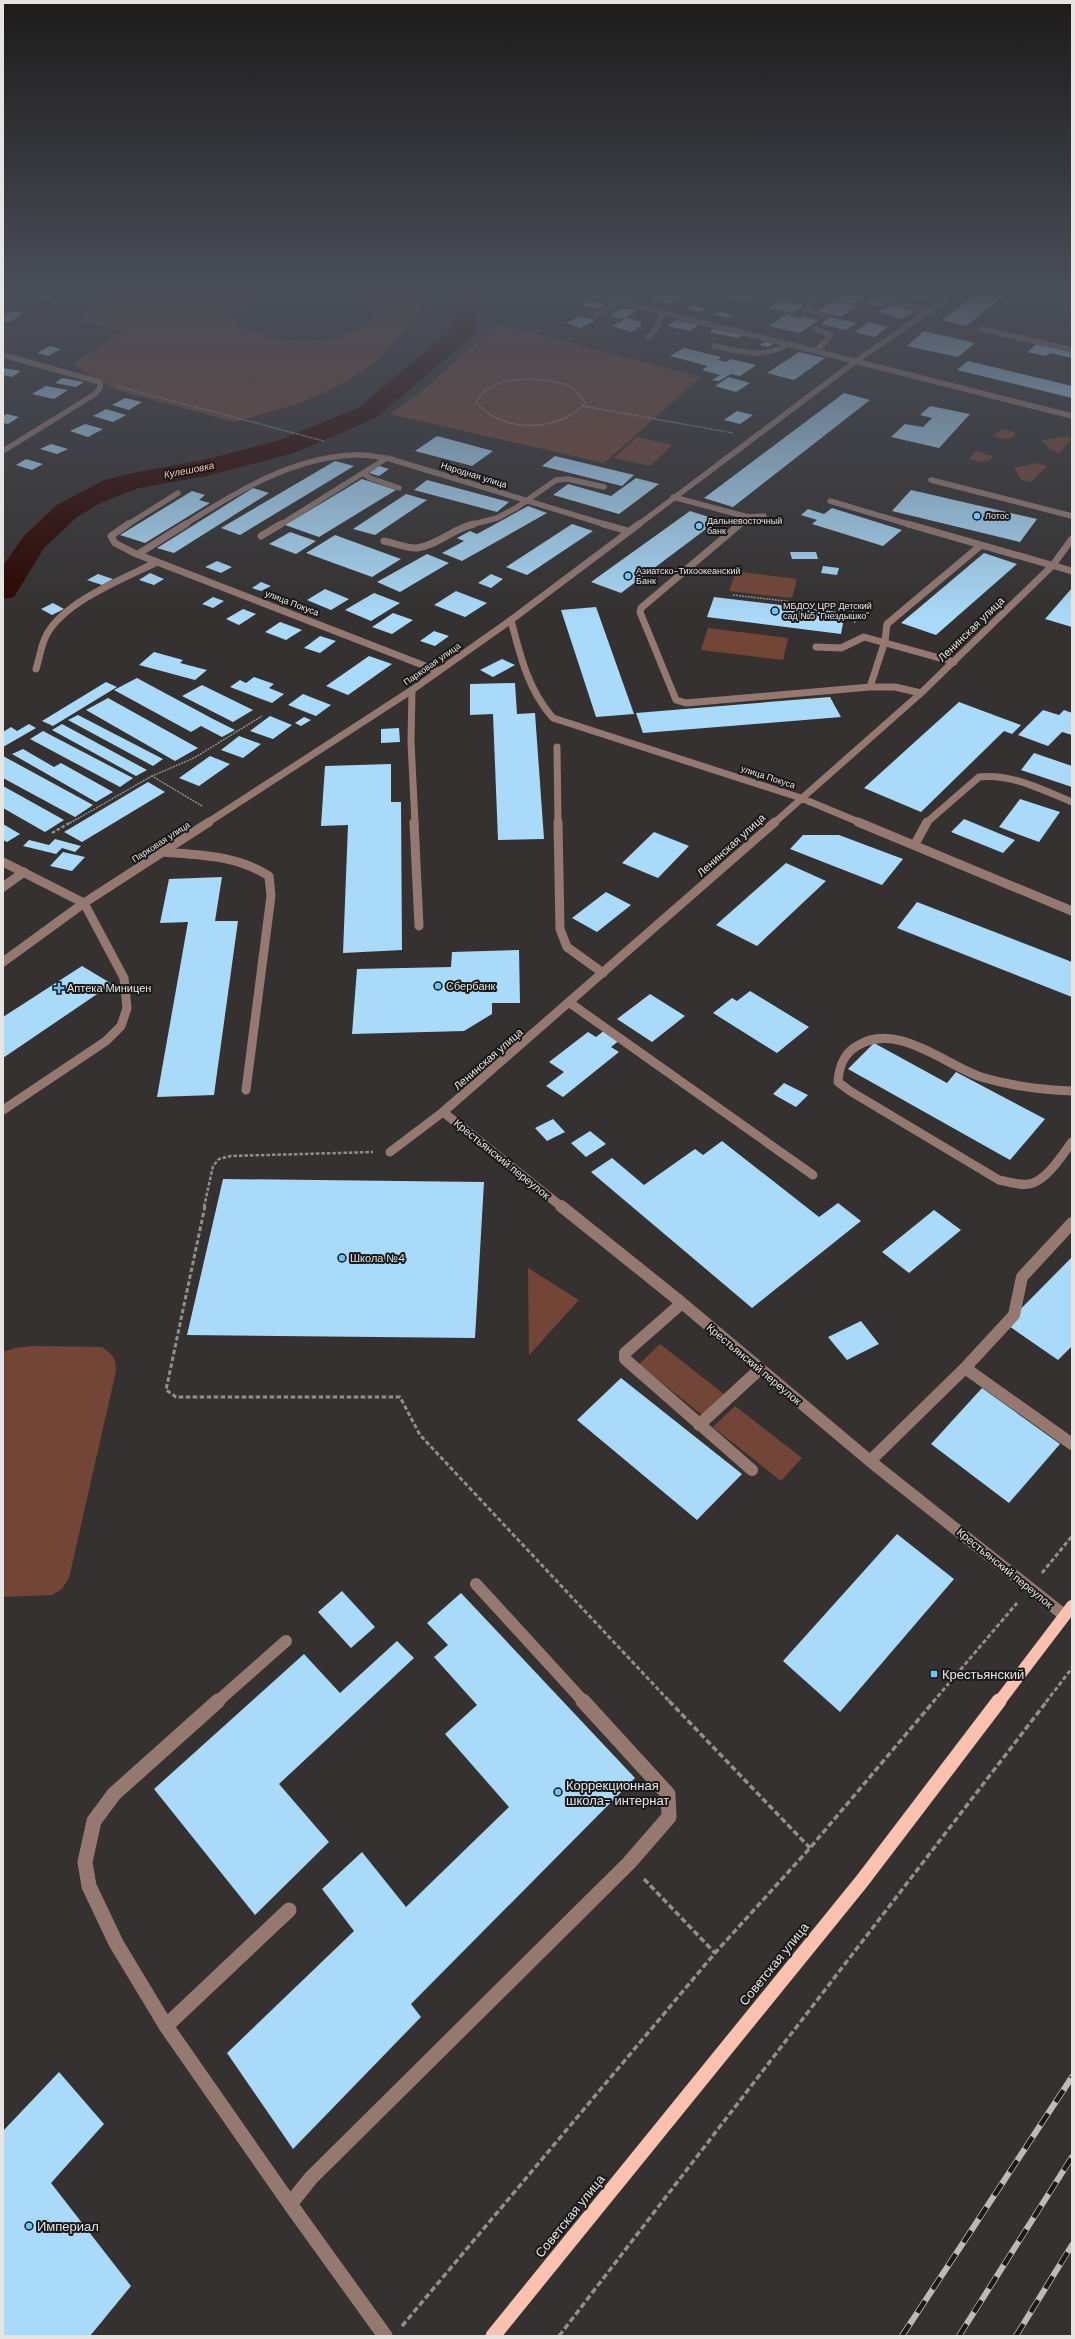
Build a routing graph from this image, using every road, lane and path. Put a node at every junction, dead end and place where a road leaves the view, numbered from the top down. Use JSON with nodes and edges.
{"nodes":[{"id":1,"x":83,"y":401,"type":"edge"},
{"id":2,"x":170,"y":401,"type":"edge"},
{"id":3,"x":476,"y":401,"type":"edge"},
{"id":4,"x":584,"y":401,"type":"edge"},
{"id":5,"x":803,"y":401,"type":"edge"},
{"id":6,"x":1014,"y":401,"type":"edge"},
{"id":7,"x":583,"y":406,"type":"junction"},
{"id":8,"x":1072,"y":416,"type":"edge"},
{"id":9,"x":755,"y":438,"type":"junction"},
{"id":10,"x":328,"y":442,"type":"dead end"},
{"id":11,"x":3,"y":451,"type":"edge"},
{"id":12,"x":387,"y":458,"type":"junction"},
{"id":13,"x":363,"y":473,"type":"junction"},
{"id":14,"x":930,"y":480,"type":"dead end"},
{"id":15,"x":604,"y":487,"type":"dead end"},
{"id":16,"x":399,"y":488,"type":"dead end"},
{"id":17,"x":178,"y":492,"type":"dead end"},
{"id":18,"x":673,"y":497,"type":"junction"},
{"id":19,"x":528,"y":500,"type":"junction"},
{"id":20,"x":830,"y":502,"type":"dead end"},
{"id":21,"x":764,"y":516,"type":"dead end"},
{"id":22,"x":1072,"y":516,"type":"edge"},
{"id":23,"x":748,"y":517,"type":"junction"},
{"id":24,"x":628,"y":531,"type":"junction"},
{"id":25,"x":261,"y":536,"type":"dead end"},
{"id":26,"x":1072,"y":539,"type":"edge"},
{"id":27,"x":384,"y":541,"type":"dead end"},
{"id":28,"x":980,"y":546,"type":"junction"},
{"id":29,"x":138,"y":554,"type":"junction"},
{"id":30,"x":157,"y":562,"type":"junction"},
{"id":31,"x":1052,"y":566,"type":"junction"},
{"id":32,"x":1072,"y":571,"type":"edge"},
{"id":33,"x":733,"y":595,"type":"dead end"},
{"id":34,"x":511,"y":620,"type":"junction"},
{"id":35,"x":854,"y":640,"type":"junction"},
{"id":36,"x":884,"y":641,"type":"junction"},
{"id":37,"x":816,"y":647,"type":"dead end"},
{"id":38,"x":954,"y":662,"type":"junction"},
{"id":39,"x":36,"y":669,"type":"dead end"},
{"id":40,"x":438,"y":671,"type":"junction"},
{"id":41,"x":870,"y":687,"type":"junction"},
{"id":42,"x":412,"y":690,"type":"junction"},
{"id":43,"x":921,"y":693,"type":"junction"},
{"id":44,"x":262,"y":716,"type":"dead end"},
{"id":45,"x":557,"y":747,"type":"dead end"},
{"id":46,"x":152,"y":776,"type":"junction"},
{"id":47,"x":801,"y":798,"type":"junction"},
{"id":48,"x":1072,"y":802,"type":"edge"},
{"id":49,"x":218,"y":816,"type":"junction"},
{"id":50,"x":52,"y":833,"type":"dead end"},
{"id":51,"x":915,"y":844,"type":"junction"},
{"id":52,"x":162,"y":852,"type":"junction"},
{"id":53,"x":3,"y":862,"type":"edge"},
{"id":54,"x":24,"y":872,"type":"junction"},
{"id":55,"x":3,"y":887,"type":"edge"},
{"id":56,"x":84,"y":903,"type":"junction"},
{"id":57,"x":1072,"y":910,"type":"edge"},
{"id":58,"x":419,"y":926,"type":"dead end"},
{"id":59,"x":3,"y":962,"type":"edge"},
{"id":60,"x":603,"y":973,"type":"junction"},
{"id":61,"x":570,"y":1003,"type":"junction"},
{"id":62,"x":246,"y":1090,"type":"dead end"},
{"id":63,"x":1072,"y":1090,"type":"edge"},
{"id":64,"x":3,"y":1110,"type":"edge"},
{"id":65,"x":443,"y":1112,"type":"junction"},
{"id":66,"x":1072,"y":1142,"type":"edge"},
{"id":67,"x":390,"y":1152,"type":"joint"},
{"id":68,"x":813,"y":1175,"type":"dead end"},
{"id":69,"x":1072,"y":1223,"type":"edge"},
{"id":70,"x":682,"y":1303,"type":"junction"},
{"id":71,"x":965,"y":1368,"type":"junction"},
{"id":72,"x":760,"y":1369,"type":"junction"},
{"id":73,"x":699,"y":1425,"type":"junction"},
{"id":74,"x":1072,"y":1444,"type":"edge"},
{"id":75,"x":870,"y":1461,"type":"junction"},
{"id":76,"x":752,"y":1470,"type":"dead end"},
{"id":77,"x":1072,"y":1536,"type":"edge"},
{"id":78,"x":476,"y":1584,"type":"dead end"},
{"id":79,"x":1030,"y":1587,"type":"junction"},
{"id":80,"x":1068,"y":1611,"type":"edge"},
{"id":81,"x":286,"y":1641,"type":"dead end"},
{"id":82,"x":1072,"y":1668,"type":"edge"},
{"id":83,"x":810,"y":1848,"type":"junction"},
{"id":84,"x":629,"y":1863,"type":"junction"},
{"id":85,"x":289,"y":1910,"type":"dead end"},
{"id":86,"x":715,"y":1954,"type":"junction"},
{"id":87,"x":166,"y":2026,"type":"junction"},
{"id":88,"x":290,"y":2204,"type":"junction"},
{"id":89,"x":392,"y":2333,"type":"edge"},
{"id":90,"x":493,"y":2336,"type":"edge"},
{"id":91,"x":559,"y":2336,"type":"edge"}],
"edges":[{"from":1,"to":11,"type":"street"},
{"from":2,"to":10,"type":"path"},
{"from":3,"to":7,"type":"path"},
{"from":4,"to":7,"type":"path"},
{"from":5,"to":9,"type":"street","name":"Парковая улица"},
{"from":6,"to":8,"type":"street"},
{"from":7,"to":9,"type":"path"},
{"from":9,"to":18,"type":"street","name":"Парковая улица"},
{"from":12,"to":13,"type":"street"},
{"from":12,"to":19,"type":"street","name":"Народная улица"},
{"from":12,"to":29,"type":"street","name":"Народная улица"},
{"from":13,"to":16,"type":"street"},
{"from":13,"to":25,"type":"street"},
{"from":14,"to":22,"type":"street"},
{"from":15,"to":19,"type":"street"},
{"from":17,"to":29,"type":"street","name":"улица Покуса"},
{"from":18,"to":23,"type":"street"},
{"from":18,"to":24,"type":"street","name":"Парковая улица"},
{"from":19,"to":24,"type":"street","name":"Народная улица"},
{"from":19,"to":27,"type":"street"},
{"from":20,"to":28,"type":"street"},
{"from":21,"to":23,"type":"street"},
{"from":23,"to":41,"type":"street"},
{"from":24,"to":34,"type":"street","name":"Парковая улица"},
{"from":26,"to":31,"type":"street","name":"Ленинская улица"},
{"from":28,"to":31,"type":"street"},
{"from":28,"to":36,"type":"street"},
{"from":29,"to":30,"type":"street","name":"улица Покуса"},
{"from":30,"to":39,"type":"street"},
{"from":30,"to":40,"type":"street","name":"улица Покуса"},
{"from":31,"to":32,"type":"street"},
{"from":31,"to":38,"type":"street","name":"Ленинская улица"},
{"from":33,"to":35,"type":"path"},
{"from":34,"to":40,"type":"street","name":"Парковая улица"},
{"from":34,"to":47,"type":"street","name":"улица Покуса"},
{"from":35,"to":36,"type":"street"},
{"from":35,"to":37,"type":"street"},
{"from":36,"to":38,"type":"street"},
{"from":36,"to":41,"type":"street"},
{"from":38,"to":43,"type":"street","name":"Ленинская улица"},
{"from":40,"to":42,"type":"street","name":"Парковая улица"},
{"from":41,"to":43,"type":"street"},
{"from":42,"to":49,"type":"street","name":"Парковая улица"},
{"from":42,"to":58,"type":"street"},
{"from":43,"to":47,"type":"street","name":"Ленинская улица"},
{"from":44,"to":46,"type":"path"},
{"from":45,"to":60,"type":"street"},
{"from":46,"to":49,"type":"path"},
{"from":46,"to":50,"type":"path"},
{"from":47,"to":51,"type":"street","name":"улица Покуса"},
{"from":47,"to":60,"type":"street","name":"Ленинская улица"},
{"from":48,"to":51,"type":"street"},
{"from":49,"to":52,"type":"street","name":"Парковая улица"},
{"from":51,"to":57,"type":"street","name":"улица Покуса"},
{"from":52,"to":56,"type":"street","name":"Парковая улица"},
{"from":52,"to":62,"type":"street"},
{"from":53,"to":54,"type":"street"},
{"from":54,"to":55,"type":"street"},
{"from":54,"to":56,"type":"street"},
{"from":56,"to":59,"type":"street","name":"Парковая улица"},
{"from":56,"to":64,"type":"street"},
{"from":60,"to":61,"type":"street","name":"Ленинская улица"},
{"from":61,"to":65,"type":"street","name":"Ленинская улица"},
{"from":61,"to":68,"type":"street"},
{"from":63,"to":66,"type":"street"},
{"from":65,"to":67,"type":"street","name":"Ленинская улица"},
{"from":65,"to":70,"type":"street","name":"Крестьянский переулок"},
{"from":67,"to":83,"type":"path"},
{"from":69,"to":71,"type":"street"},
{"from":70,"to":72,"type":"street","name":"Крестьянский переулок"},
{"from":70,"to":73,"type":"street"},
{"from":71,"to":74,"type":"street"},
{"from":71,"to":75,"type":"street"},
{"from":72,"to":73,"type":"street"},
{"from":72,"to":75,"type":"street","name":"Крестьянский переулок"},
{"from":73,"to":76,"type":"street"},
{"from":75,"to":79,"type":"street","name":"Крестьянский переулок"},
{"from":77,"to":79,"type":"path"},
{"from":78,"to":84,"type":"street"},
{"from":79,"to":80,"type":"street","name":"Крестьянский переулок"},
{"from":79,"to":83,"type":"path"},
{"from":80,"to":90,"type":"main road","name":"Советская улица"},
{"from":81,"to":87,"type":"street"},
{"from":82,"to":91,"type":"path"},
{"from":83,"to":86,"type":"path"},
{"from":84,"to":86,"type":"path"},
{"from":84,"to":88,"type":"street"},
{"from":85,"to":87,"type":"street"},
{"from":86,"to":89,"type":"path"},
{"from":87,"to":88,"type":"street"},
{"from":88,"to":89,"type":"street"}]}
